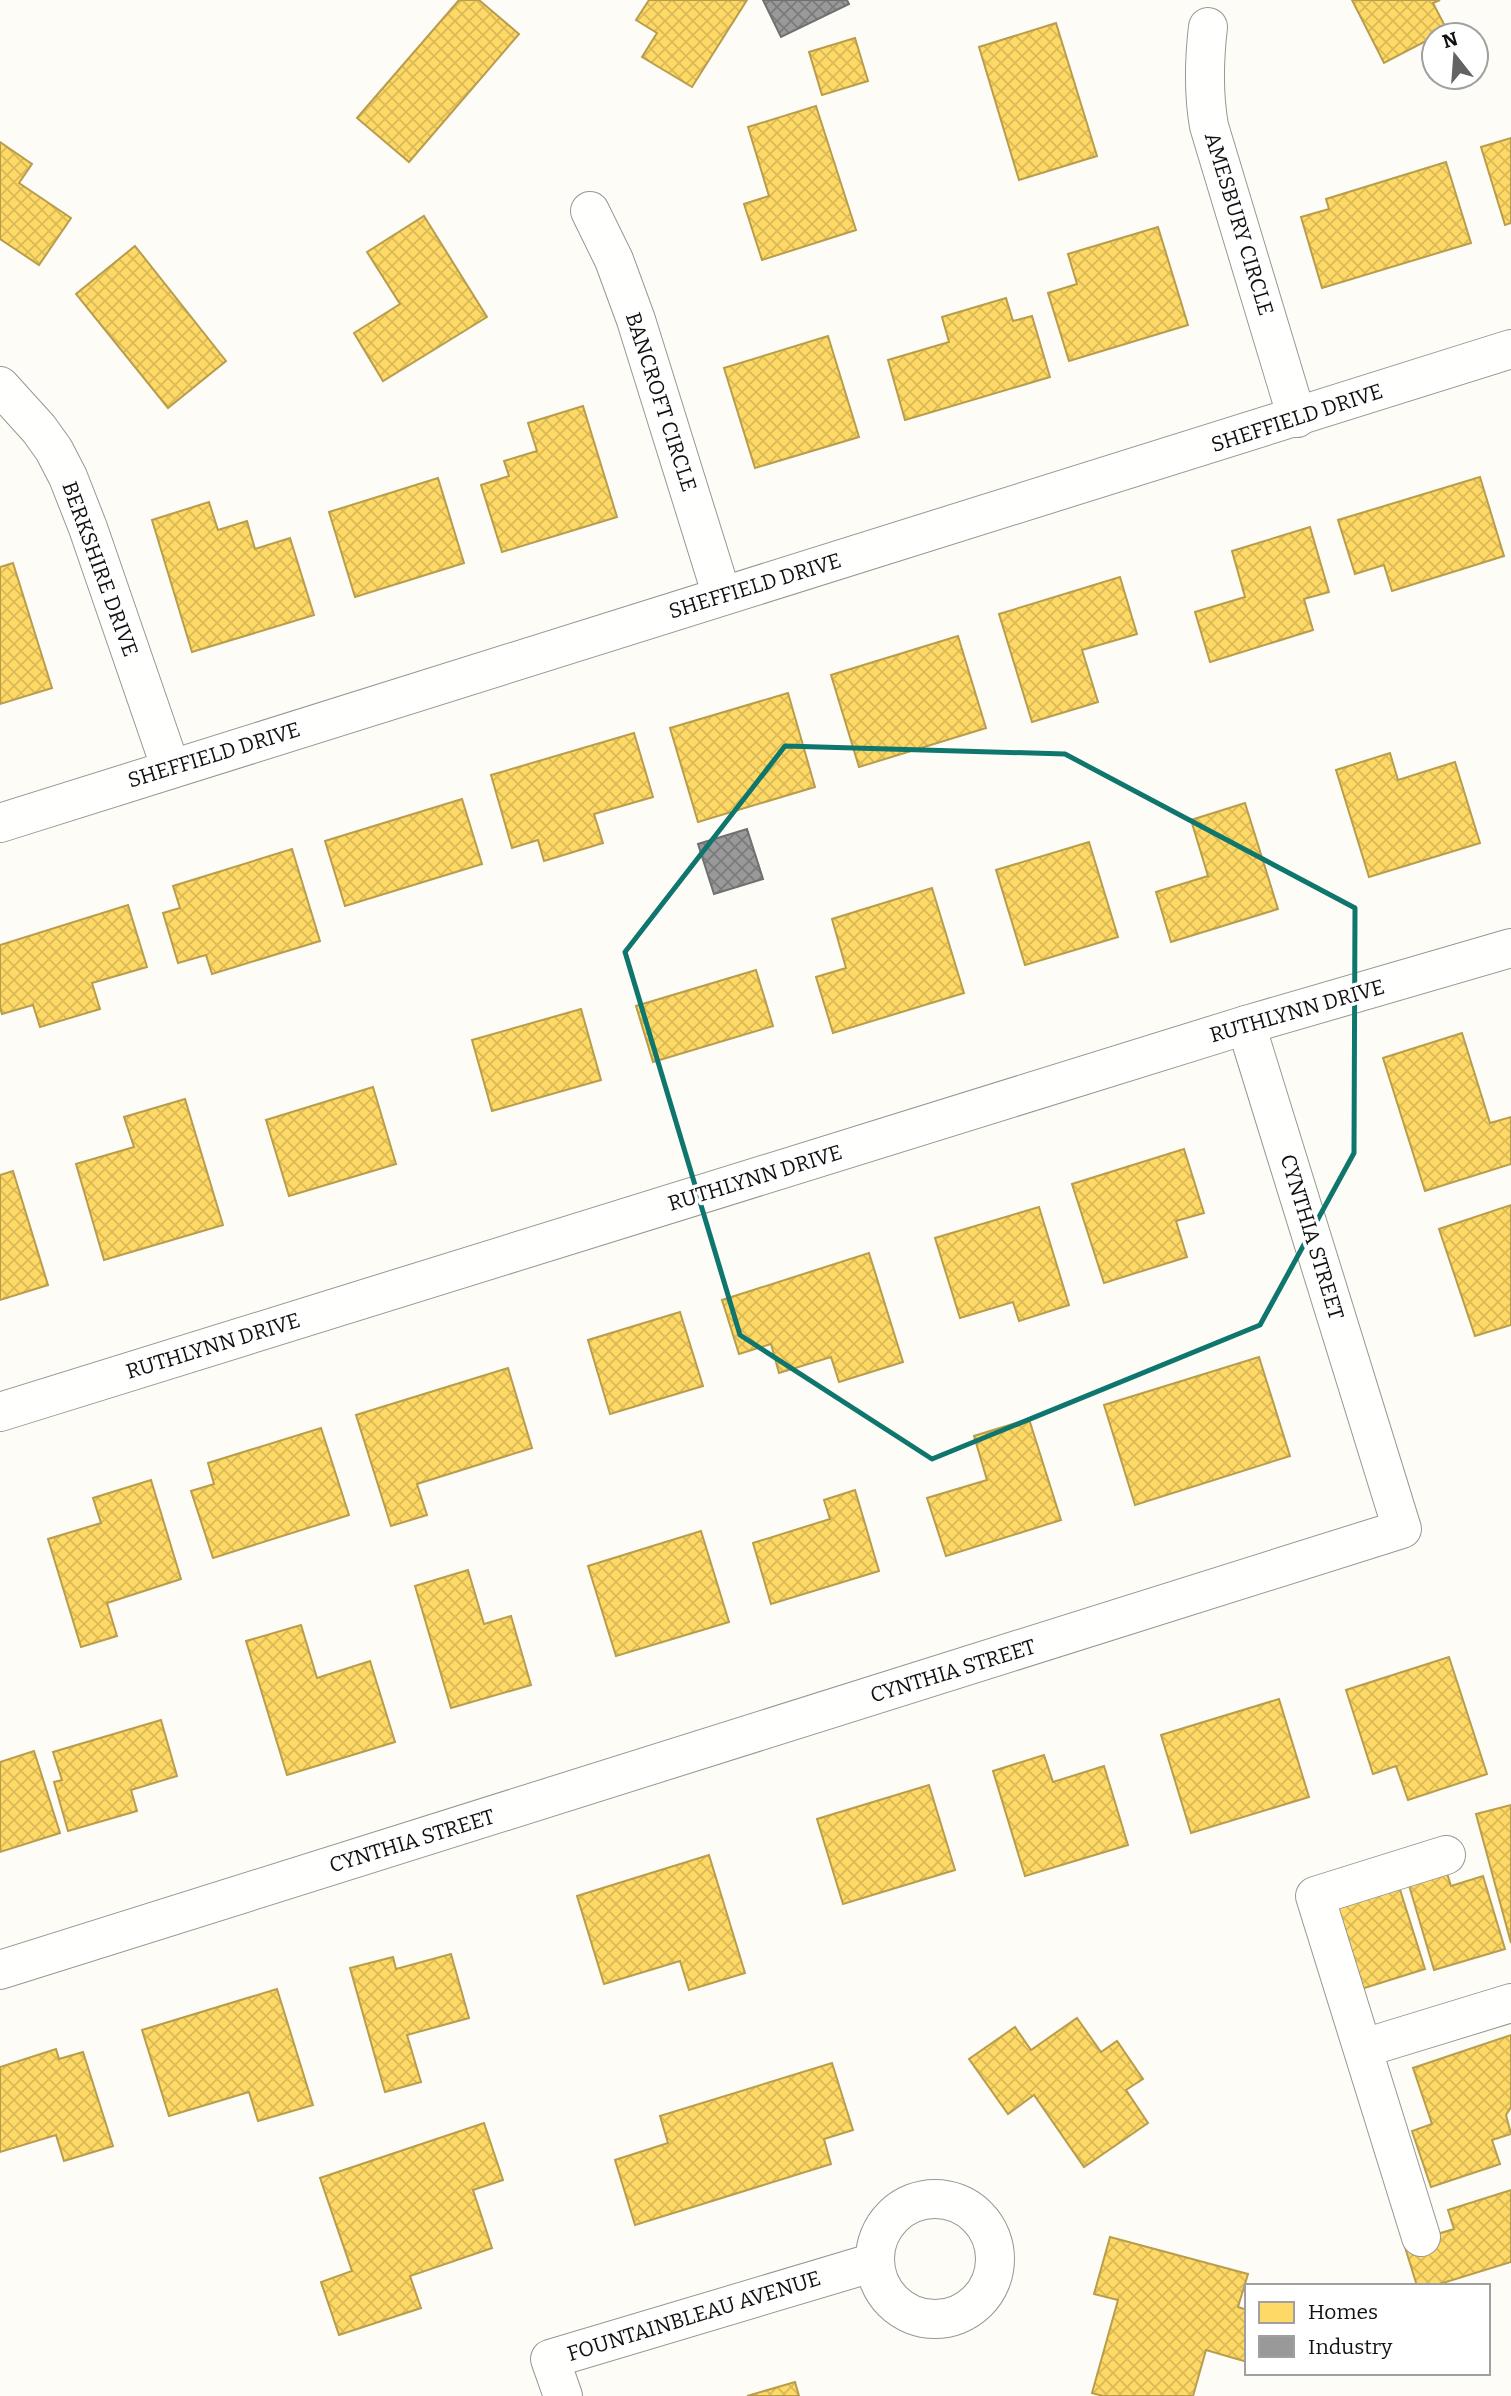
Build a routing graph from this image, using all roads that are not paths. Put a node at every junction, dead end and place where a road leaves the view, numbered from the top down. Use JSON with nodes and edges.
{"nodes":[{"id":1,"x":1208,"y":27,"type":"dead end"},
{"id":2,"x":590,"y":211,"type":"dead end"},
{"id":3,"x":1511,"y":349,"type":"edge"},
{"id":4,"x":0,"y":386,"type":"edge"},
{"id":5,"x":1297,"y":418,"type":"junction"},
{"id":6,"x":722,"y":596,"type":"junction"},
{"id":7,"x":171,"y":769,"type":"junction"},
{"id":8,"x":0,"y":823,"type":"edge"},
{"id":9,"x":1511,"y":948,"type":"edge"},
{"id":10,"x":1246,"y":1025,"type":"junction"},
{"id":11,"x":0,"y":1412,"type":"edge"},
{"id":12,"x":1446,"y":1855,"type":"dead end"},
{"id":13,"x":0,"y":1970,"type":"edge"},
{"id":14,"x":1511,"y":2003,"type":"edge"},
{"id":15,"x":1364,"y":2048,"type":"junction"},
{"id":16,"x":1421,"y":2237,"type":"dead end"},
{"id":17,"x":875,"y":2262,"type":"dead end"},
{"id":18,"x":563,"y":2396,"type":"edge"}],
"edges":[{"from":1,"to":5,"type":"street","name":"AMESBURY CIRCLE"},
{"from":2,"to":6,"type":"street","name":"BANCROFT CIRCLE"},
{"from":3,"to":5,"type":"street","name":"SHEFFIELD DRIVE"},
{"from":4,"to":7,"type":"street","name":"BERKSHIRE DRIVE"},
{"from":5,"to":6,"type":"street","name":"SHEFFIELD DRIVE"},
{"from":6,"to":7,"type":"street","name":"SHEFFIELD DRIVE"},
{"from":7,"to":8,"type":"street","name":"SHEFFIELD DRIVE"},
{"from":9,"to":10,"type":"street","name":"RUTHLYNN DRIVE"},
{"from":10,"to":11,"type":"street","name":"RUTHLYNN DRIVE"},
{"from":10,"to":13,"type":"street","name":"CYNTHIA STREET"},
{"from":12,"to":15,"type":"street"},
{"from":14,"to":15,"type":"street"},
{"from":15,"to":16,"type":"street"},
{"from":17,"to":18,"type":"street","name":"FOUNTAINBLEAU AVENUE"}]}
